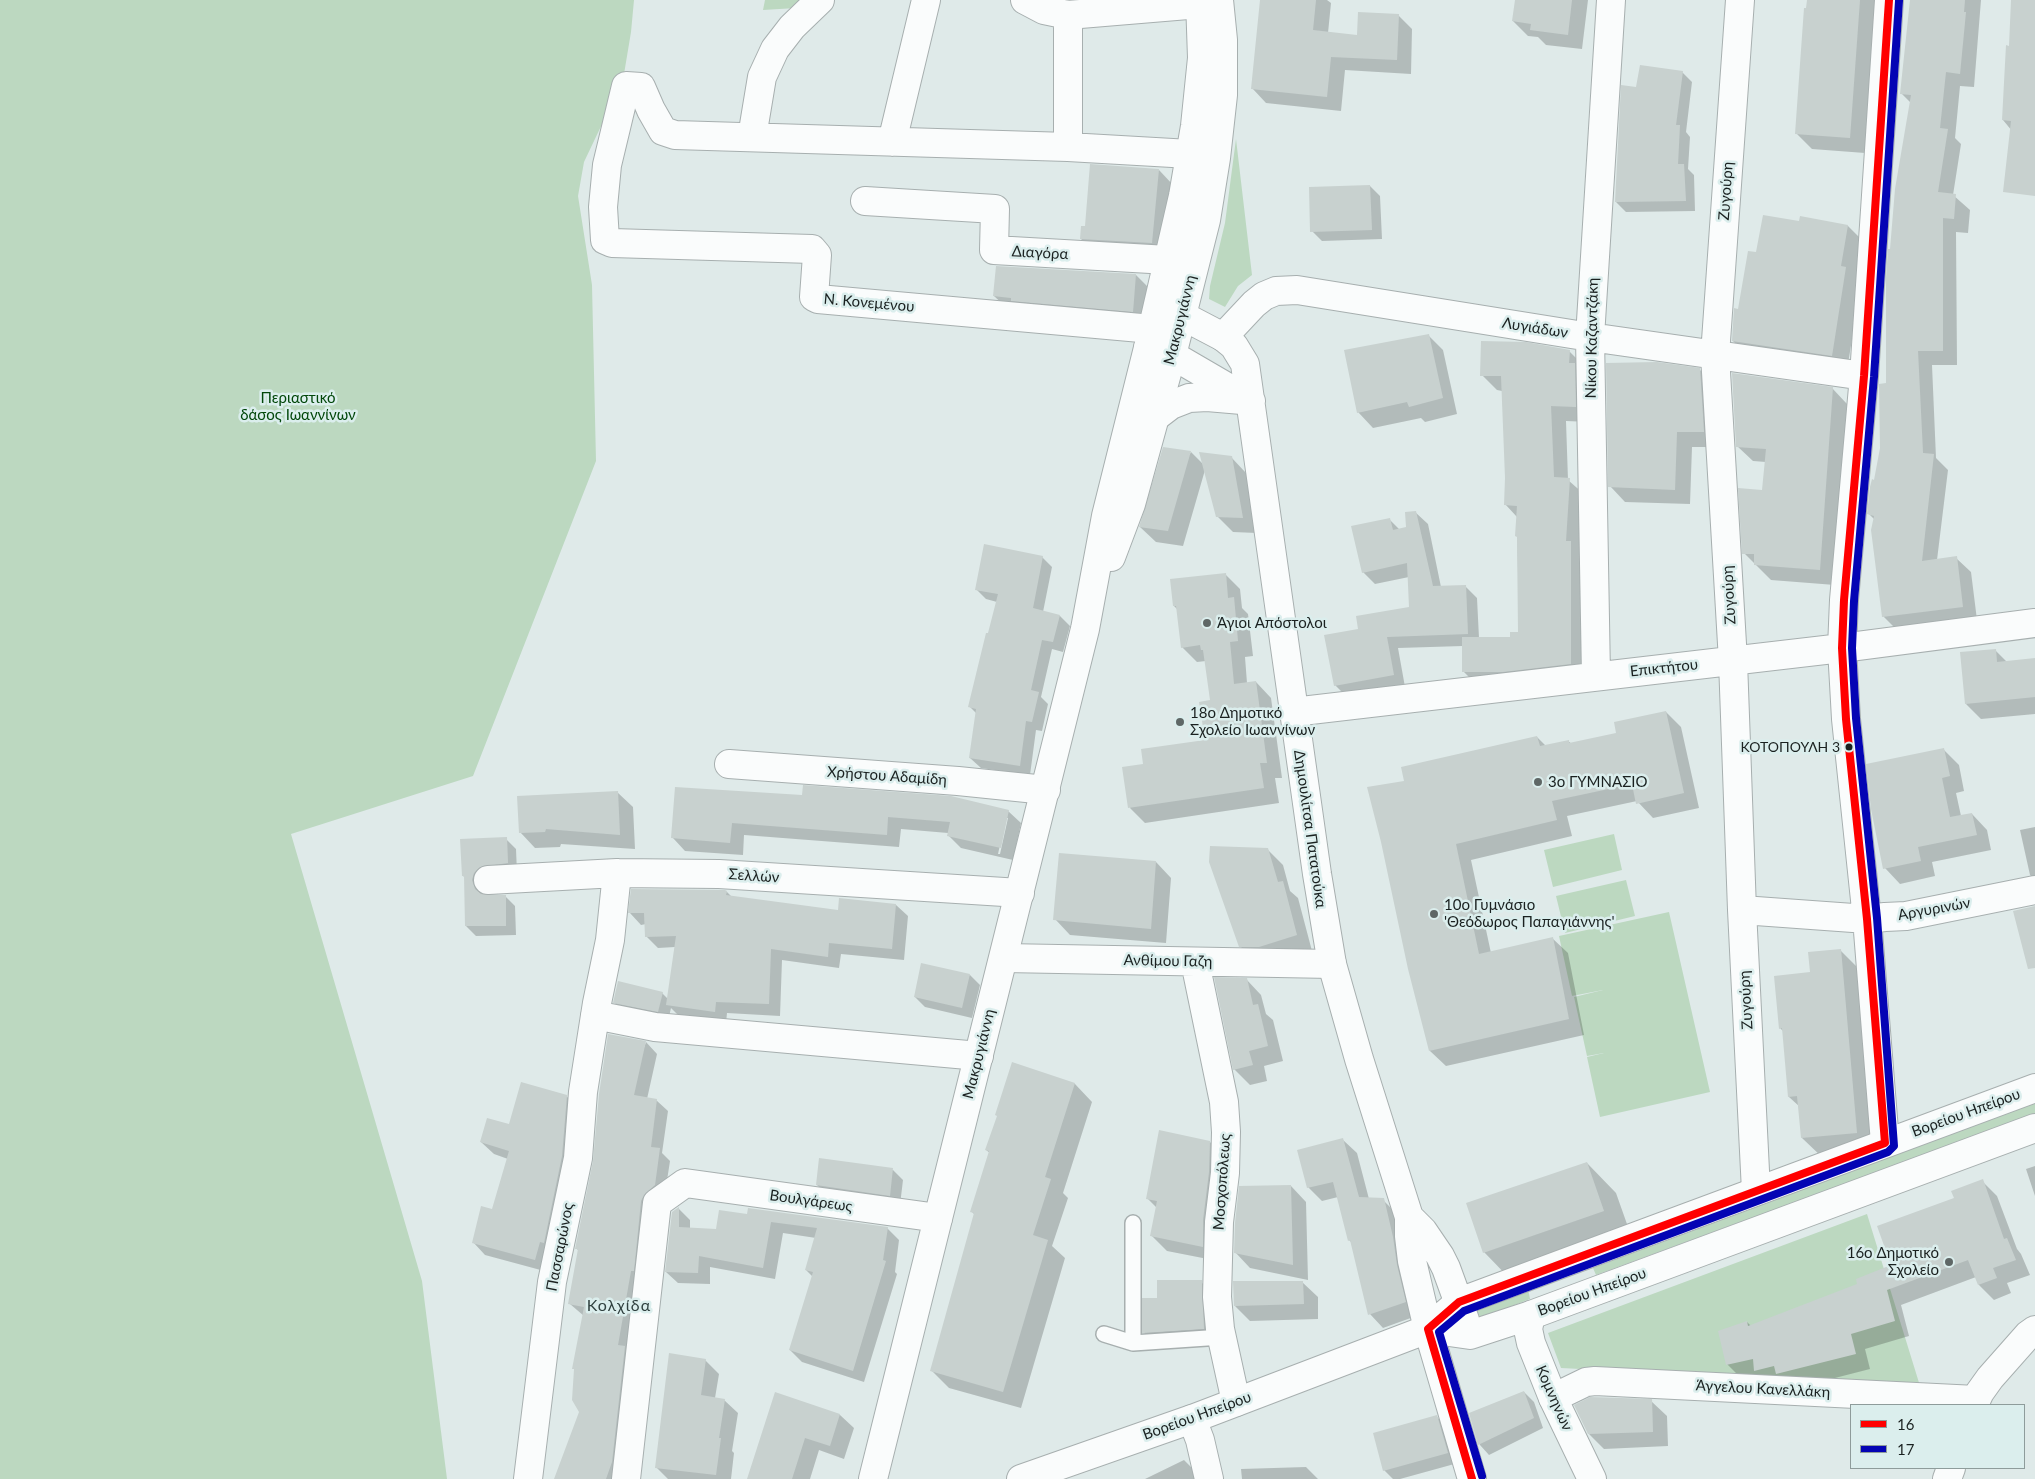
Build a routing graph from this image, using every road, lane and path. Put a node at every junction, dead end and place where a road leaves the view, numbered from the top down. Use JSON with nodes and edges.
{"nodes":[{"id":1,"x":820,"y":0,"type":"edge"},
{"id":2,"x":926,"y":0,"type":"edge"},
{"id":3,"x":1025,"y":0,"type":"edge"},
{"id":4,"x":1611,"y":0,"type":"edge"},
{"id":5,"x":1740,"y":0,"type":"edge"},
{"id":6,"x":1889,"y":0,"type":"edge"},
{"id":7,"x":1206,"y":1,"type":"edge"},
{"id":8,"x":1068,"y":15,"type":"junction"},
{"id":9,"x":752,"y":137,"type":"junction"},
{"id":10,"x":892,"y":142,"type":"junction"},
{"id":11,"x":1068,"y":147,"type":"junction"},
{"id":12,"x":1190,"y":154,"type":"junction"},
{"id":13,"x":865,"y":201,"type":"dead end"},
{"id":14,"x":1168,"y":260,"type":"junction"},
{"id":15,"x":1162,"y":331,"type":"junction"},
{"id":16,"x":1223,"y":337,"type":"junction"},
{"id":17,"x":1590,"y":337,"type":"junction"},
{"id":18,"x":1715,"y":355,"type":"junction"},
{"id":19,"x":1864,"y":376,"type":"junction"},
{"id":20,"x":1251,"y":401,"type":"junction"},
{"id":21,"x":1154,"y":418,"type":"junction"},
{"id":22,"x":2035,"y":623,"type":"edge"},
{"id":23,"x":1085,"y":629,"type":"junction"},
{"id":24,"x":1842,"y":648,"type":"junction"},
{"id":25,"x":1733,"y":661,"type":"junction"},
{"id":26,"x":1596,"y":676,"type":"junction"},
{"id":27,"x":1293,"y":712,"type":"junction"},
{"id":28,"x":729,"y":764,"type":"dead end"},
{"id":29,"x":1046,"y":790,"type":"junction"},
{"id":30,"x":617,"y":874,"type":"junction"},
{"id":31,"x":488,"y":880,"type":"dead end"},
{"id":32,"x":2035,"y":890,"type":"edge"},
{"id":33,"x":1020,"y":894,"type":"junction"},
{"id":34,"x":1742,"y":910,"type":"junction"},
{"id":35,"x":1867,"y":919,"type":"junction"},
{"id":36,"x":1004,"y":958,"type":"junction"},
{"id":37,"x":1195,"y":962,"type":"junction"},
{"id":38,"x":1332,"y":964,"type":"junction"},
{"id":39,"x":595,"y":1015,"type":"junction"},
{"id":40,"x":979,"y":1056,"type":"junction"},
{"id":41,"x":2035,"y":1088,"type":"edge"},
{"id":42,"x":2035,"y":1128,"type":"edge"},
{"id":43,"x":1885,"y":1143,"type":"junction"},
{"id":44,"x":1756,"y":1191,"type":"junction"},
{"id":45,"x":1409,"y":1217,"type":"junction"},
{"id":46,"x":938,"y":1218,"type":"junction"},
{"id":47,"x":1132,"y":1223,"type":"dead end"},
{"id":48,"x":1556,"y":1265,"type":"junction"},
{"id":49,"x":1459,"y":1302,"type":"junction"},
{"id":50,"x":1531,"y":1315,"type":"junction"},
{"id":51,"x":1428,"y":1329,"type":"junction"},
{"id":52,"x":2035,"y":1330,"type":"edge"},
{"id":53,"x":1104,"y":1334,"type":"dead end"},
{"id":54,"x":1470,"y":1335,"type":"junction"},
{"id":55,"x":1222,"y":1337,"type":"junction"},
{"id":56,"x":1133,"y":1343,"type":"junction"},
{"id":57,"x":1553,"y":1398,"type":"junction"},
{"id":58,"x":1236,"y":1402,"type":"junction"},
{"id":59,"x":1975,"y":1402,"type":"edge"},
{"id":60,"x":1192,"y":1419,"type":"junction"},
{"id":61,"x":528,"y":1479,"type":"edge"},
{"id":62,"x":626,"y":1479,"type":"edge"},
{"id":63,"x":630,"y":1479,"type":"edge"},
{"id":64,"x":873,"y":1479,"type":"edge"},
{"id":65,"x":1021,"y":1479,"type":"edge"},
{"id":66,"x":1208,"y":1479,"type":"edge"},
{"id":67,"x":1472,"y":1479,"type":"edge"},
{"id":68,"x":1592,"y":1479,"type":"edge"}],
"edges":[{"from":1,"to":9,"type":"street"},
{"from":2,"to":10,"type":"street"},
{"from":3,"to":8,"type":"street"},
{"from":4,"to":17,"type":"street","name":"Νίκου Καζαντζάκη"},
{"from":5,"to":18,"type":"street","name":"Ζυγούρη"},
{"from":6,"to":19,"type":"street"},
{"from":7,"to":8,"type":"street"},
{"from":7,"to":12,"type":"street","name":"Μακρυγιάννη"},
{"from":7,"to":15,"type":"street","name":"Μακρυγιάννη"},
{"from":8,"to":11,"type":"street"},
{"from":9,"to":10,"type":"street"},
{"from":9,"to":15,"type":"street","name":"Ν. Κονεμένου"},
{"from":10,"to":11,"type":"street"},
{"from":11,"to":12,"type":"street"},
{"from":12,"to":14,"type":"street","name":"Μακρυγιάννη"},
{"from":13,"to":14,"type":"street","name":"Διαγόρα"},
{"from":14,"to":15,"type":"street","name":"Μακρυγιάννη"},
{"from":15,"to":16,"type":"street","name":"Δημουλίτσα Πατατούκα"},
{"from":15,"to":20,"type":"street"},
{"from":15,"to":21,"type":"street","name":"Μακρυγιάννη"},
{"from":15,"to":23,"type":"street","name":"Μακρυγιάννη"},
{"from":16,"to":17,"type":"street","name":"Λυγιάδων"},
{"from":16,"to":20,"type":"street","name":"Δημουλίτσα Πατατούκα"},
{"from":17,"to":18,"type":"street","name":"Λυγιάδων"},
{"from":17,"to":26,"type":"street","name":"Νίκου Καζαντζάκη"},
{"from":18,"to":19,"type":"street","name":"Λυγιάδων"},
{"from":18,"to":25,"type":"street","name":"Ζυγούρη"},
{"from":19,"to":24,"type":"street"},
{"from":20,"to":21,"type":"street"},
{"from":20,"to":27,"type":"street","name":"Δημουλίτσα Πατατούκα"},
{"from":21,"to":23,"type":"street","name":"Μακρυγιάννη"},
{"from":22,"to":24,"type":"street","name":"Επικτήτου"},
{"from":23,"to":29,"type":"street","name":"Μακρυγιάννη"},
{"from":24,"to":25,"type":"street","name":"Επικτήτου"},
{"from":24,"to":35,"type":"street"},
{"from":25,"to":26,"type":"street","name":"Επικτήτου"},
{"from":25,"to":34,"type":"street","name":"Ζυγούρη"},
{"from":26,"to":27,"type":"street","name":"Επικτήτου"},
{"from":27,"to":38,"type":"street","name":"Δημουλίτσα Πατατούκα"},
{"from":28,"to":29,"type":"street","name":"Χρήστου Αδαμίδη"},
{"from":29,"to":33,"type":"street","name":"Μακρυγιάννη"},
{"from":30,"to":31,"type":"street","name":"Σελλών"},
{"from":30,"to":33,"type":"street","name":"Σελλών"},
{"from":30,"to":39,"type":"street","name":"Πασσαρώνος"},
{"from":32,"to":35,"type":"street","name":"Αργυρινών"},
{"from":33,"to":36,"type":"street","name":"Μακρυγιάννη"},
{"from":34,"to":35,"type":"street","name":"Αργυρινών"},
{"from":34,"to":44,"type":"street","name":"Ζυγούρη"},
{"from":35,"to":43,"type":"street"},
{"from":36,"to":37,"type":"street","name":"Ανθίμου Γαζη"},
{"from":36,"to":40,"type":"street","name":"Μακρυγιάννη"},
{"from":37,"to":38,"type":"street","name":"Ανθίμου Γαζη"},
{"from":37,"to":55,"type":"street","name":"Μοσχοπόλεως"},
{"from":38,"to":45,"type":"street","name":"Δημουλίτσα Πατατούκα"},
{"from":39,"to":40,"type":"street"},
{"from":39,"to":61,"type":"street","name":"Πασσαρώνος"},
{"from":40,"to":46,"type":"street","name":"Μακρυγιάννη"},
{"from":41,"to":43,"type":"street","name":"Βορείου Ηπείρου"},
{"from":42,"to":50,"type":"street","name":"Βορείου Ηπείρου"},
{"from":43,"to":44,"type":"street","name":"Βορείου Ηπείρου"},
{"from":44,"to":48,"type":"street","name":"Βορείου Ηπείρου"},
{"from":45,"to":49,"type":"street","name":"Δημουλίτσα Πατατούκα"},
{"from":45,"to":51,"type":"street","name":"Δημουλίτσα Πατατούκα"},
{"from":46,"to":62,"type":"street","name":"Βουλγάρεως"},
{"from":46,"to":64,"type":"street","name":"Μακρυγιάννη"},
{"from":47,"to":56,"type":"lane"},
{"from":48,"to":49,"type":"street","name":"Βορείου Ηπείρου"},
{"from":48,"to":50,"type":"street"},
{"from":49,"to":51,"type":"street","name":"Βορείου Ηπείρου"},
{"from":49,"to":54,"type":"street","name":"Δημουλίτσα Πατατούκα"},
{"from":50,"to":54,"type":"street","name":"Βορείου Ηπείρου"},
{"from":50,"to":57,"type":"street","name":"Κομνηνών"},
{"from":51,"to":54,"type":"street","name":"Βορείου Ηπείρου"},
{"from":51,"to":58,"type":"street","name":"Βορείου Ηπείρου"},
{"from":51,"to":67,"type":"street","name":"Δημουλίτσα Πατατούκα"},
{"from":52,"to":59,"type":"street"},
{"from":53,"to":56,"type":"lane"},
{"from":55,"to":56,"type":"lane"},
{"from":55,"to":58,"type":"street","name":"Μοσχοπόλεως"},
{"from":57,"to":59,"type":"street","name":"Άγγελου Κανελλάκη"},
{"from":57,"to":68,"type":"street","name":"Κομνηνών"},
{"from":58,"to":60,"type":"street","name":"Βορείου Ηπείρου"},
{"from":60,"to":65,"type":"street","name":"Βορείου Ηπείρου"},
{"from":60,"to":66,"type":"street"},
{"from":62,"to":63,"type":"street"}]}
